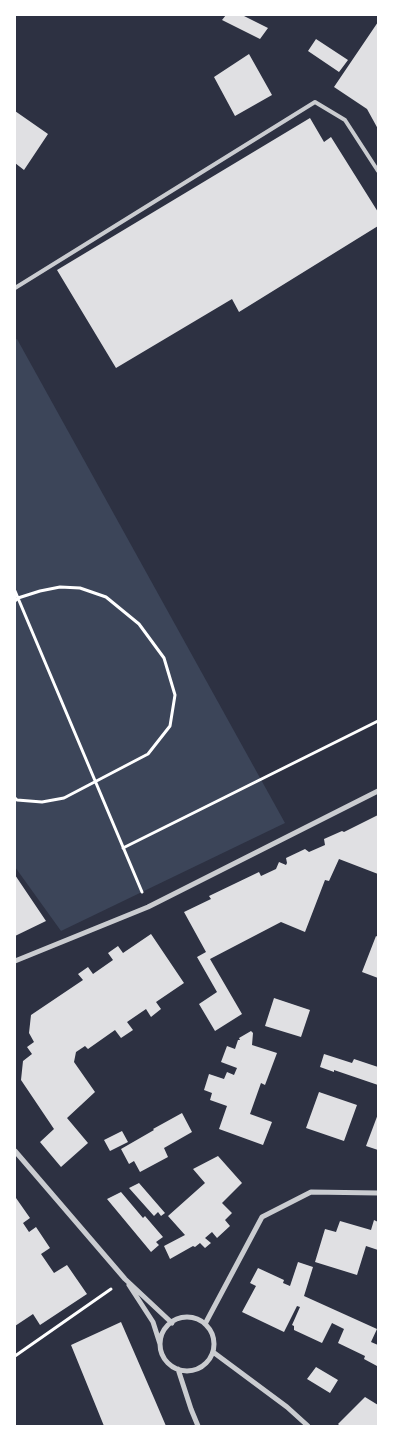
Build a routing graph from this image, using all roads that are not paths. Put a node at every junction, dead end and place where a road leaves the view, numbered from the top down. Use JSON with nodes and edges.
{"nodes":[{"id":1,"x":378,"y":171,"type":"edge"},
{"id":2,"x":15,"y":288,"type":"edge"},
{"id":3,"x":378,"y":791,"type":"edge"},
{"id":4,"x":15,"y":960,"type":"edge"},
{"id":5,"x":15,"y":1151,"type":"edge"},
{"id":6,"x":378,"y":1193,"type":"edge"},
{"id":7,"x":125,"y":1279,"type":"junction"},
{"id":8,"x":172,"y":1323,"type":"junction"},
{"id":9,"x":205,"y":1324,"type":"junction"},
{"id":10,"x":160,"y":1346,"type":"junction"},
{"id":11,"x":213,"y":1352,"type":"junction"},
{"id":12,"x":178,"y":1369,"type":"junction"},
{"id":13,"x":198,"y":1426,"type":"edge"},
{"id":14,"x":308,"y":1426,"type":"edge"}],
"edges":[{"from":1,"to":2,"type":"lane"},
{"from":3,"to":4,"type":"street"},
{"from":5,"to":7,"type":"street"},
{"from":6,"to":9,"type":"street"},
{"from":7,"to":8,"type":"street"},
{"from":7,"to":10,"type":"street"},
{"from":8,"to":9,"type":"street"},
{"from":8,"to":10,"type":"street"},
{"from":9,"to":11,"type":"street"},
{"from":10,"to":12,"type":"street"},
{"from":11,"to":12,"type":"street"},
{"from":11,"to":14,"type":"street"},
{"from":12,"to":13,"type":"street"}]}
